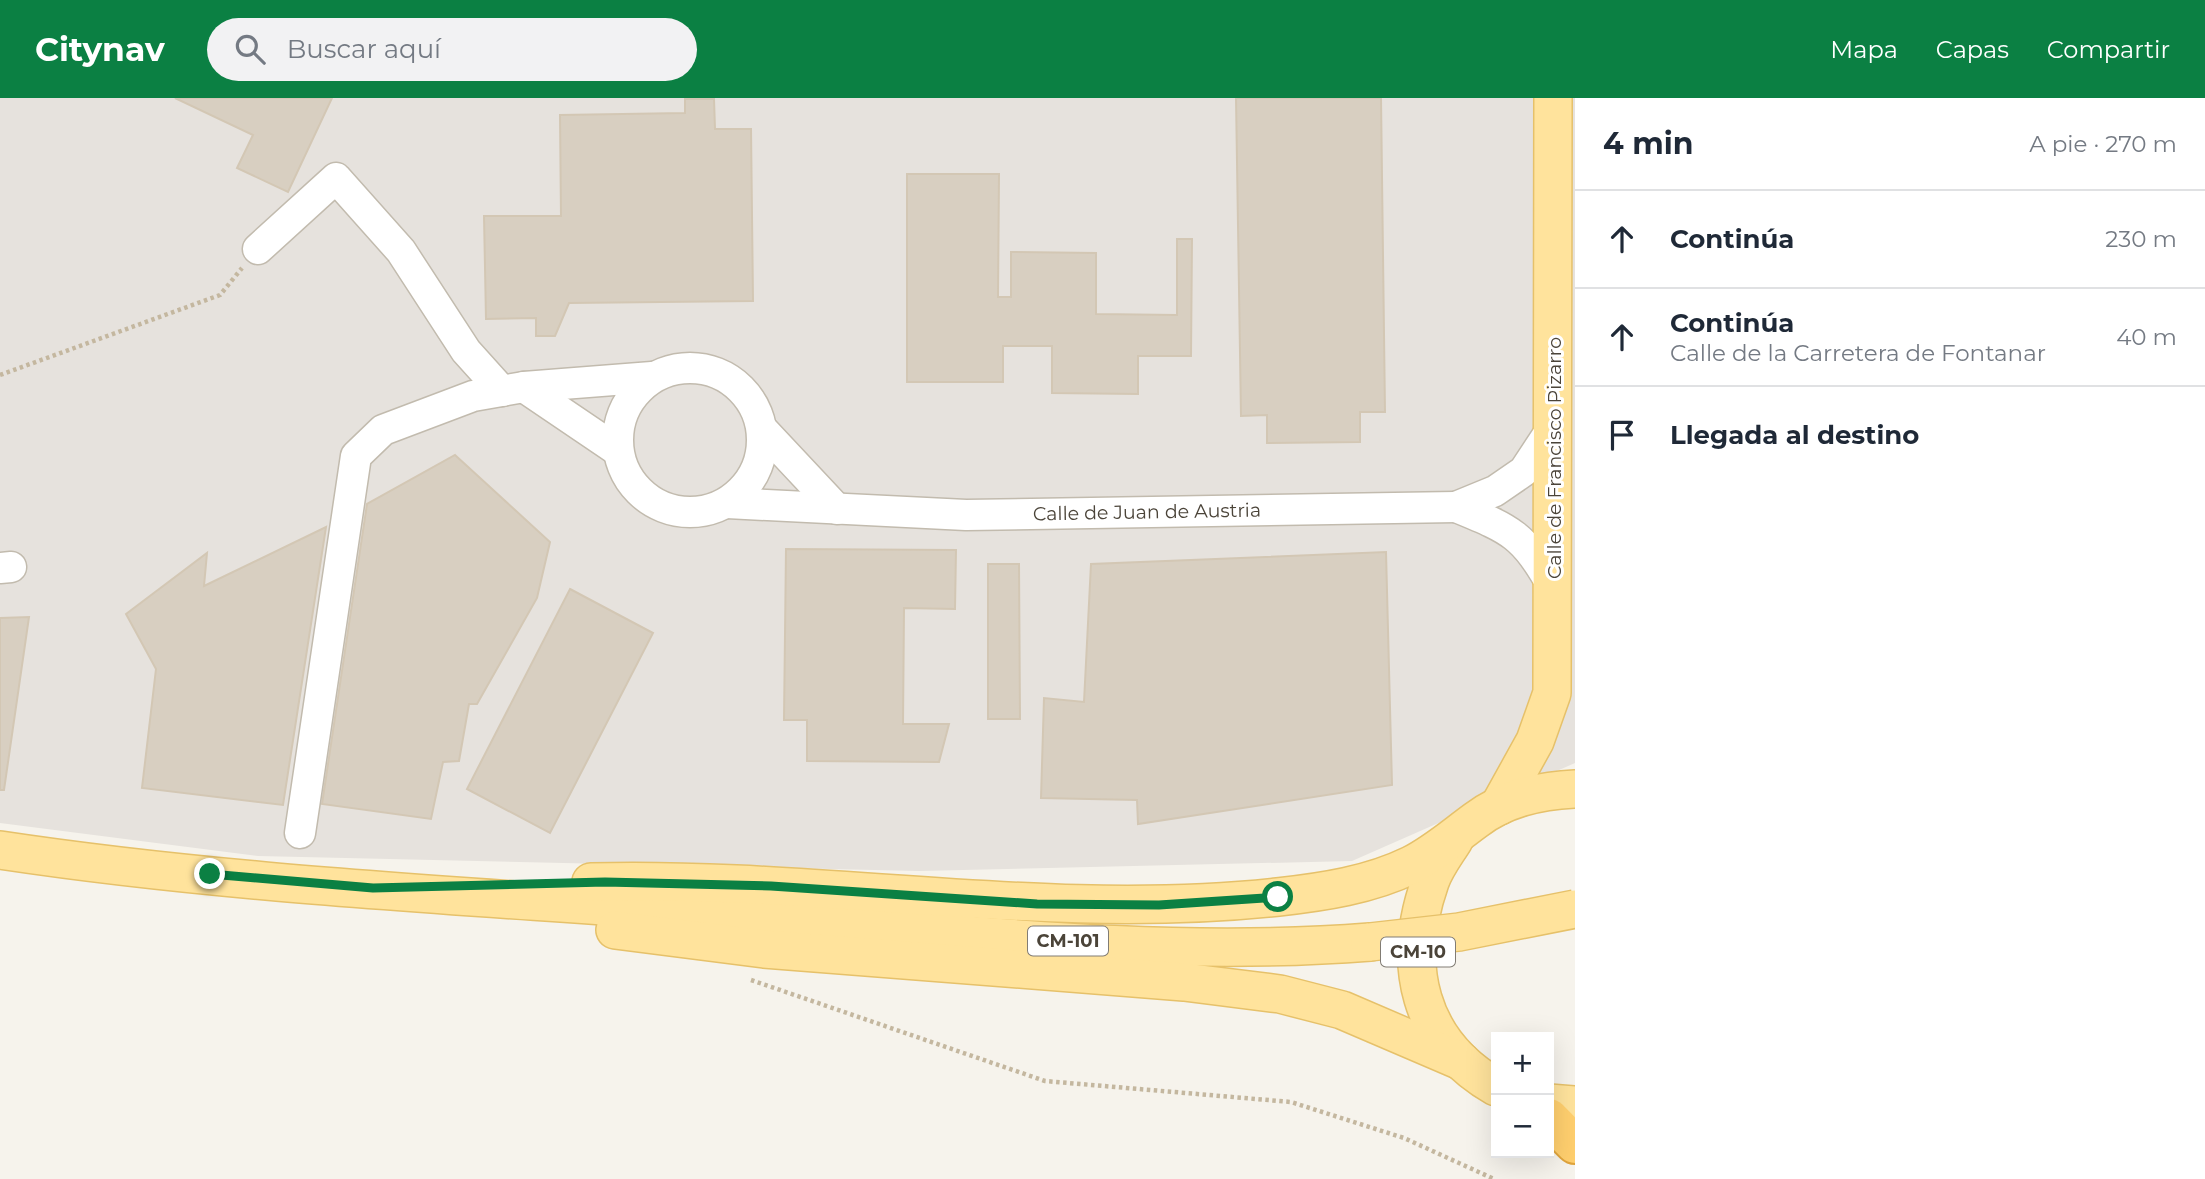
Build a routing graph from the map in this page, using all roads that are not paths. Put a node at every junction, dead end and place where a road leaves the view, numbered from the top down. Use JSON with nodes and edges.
{"nodes":[{"id":1,"x":1553,"y":98,"type":"edge"},
{"id":2,"x":258,"y":249,"type":"road end"},
{"id":3,"x":652,"y":377,"type":"junction"},
{"id":4,"x":513,"y":389,"type":"junction"},
{"id":5,"x":1555,"y":424,"type":"junction"},
{"id":6,"x":762,"y":429,"type":"junction"},
{"id":7,"x":617,"y":450,"type":"junction"},
{"id":8,"x":727,"y":503,"type":"junction"},
{"id":9,"x":1456,"y":507,"type":"junction"},
{"id":10,"x":837,"y":509,"type":"junction"},
{"id":11,"x":1553,"y":587,"type":"junction"},
{"id":12,"x":1575,"y":789,"type":"edge"},
{"id":13,"x":1499,"y":806,"type":"junction"},
{"id":14,"x":300,"y":833,"type":"dead end"},
{"id":15,"x":1455,"y":839,"type":"junction"},
{"id":16,"x":0,"y":850,"type":"edge"},
{"id":17,"x":373,"y":888,"type":"junction"},
{"id":18,"x":1575,"y":909,"type":"edge"},
{"id":19,"x":1461,"y":1061,"type":"junction"},
{"id":20,"x":1491,"y":1083,"type":"edge"},
{"id":21,"x":1554,"y":1103,"type":"edge"},
{"id":22,"x":1575,"y":1105,"type":"edge"},
{"id":23,"x":1554,"y":1123,"type":"edge"},
{"id":24,"x":1575,"y":1144,"type":"edge"}],
"edges":[{"from":1,"to":5,"type":"main road","name":"Calle de Francisco Pizarro","number":"CM-10"},
{"from":2,"to":4,"type":"street"},
{"from":3,"to":4,"type":"street"},
{"from":3,"to":6,"type":"street"},
{"from":3,"to":7,"type":"street"},
{"from":4,"to":7,"type":"street"},
{"from":4,"to":14,"type":"street"},
{"from":5,"to":9,"type":"street"},
{"from":5,"to":11,"type":"main road","name":"Calle de Francisco Pizarro","number":"CM-10"},
{"from":6,"to":8,"type":"street"},
{"from":6,"to":10,"type":"street"},
{"from":7,"to":8,"type":"street"},
{"from":8,"to":10,"type":"street","name":"Calle de Juan de Austria"},
{"from":9,"to":10,"type":"street","name":"Calle de Juan de Austria"},
{"from":9,"to":11,"type":"street"},
{"from":11,"to":13,"type":"main road","name":"Calle de Francisco Pizarro","number":"CM-10"},
{"from":12,"to":13,"type":"main road","number":"CM-10"},
{"from":13,"to":15,"type":"main road","number":"CM-10"},
{"from":15,"to":17,"type":"main road"},
{"from":15,"to":19,"type":"main road","number":"CM-10"},
{"from":16,"to":17,"type":"main road","number":"CM-101"},
{"from":17,"to":18,"type":"main road","number":"CM-101","bridge":true},
{"from":17,"to":19,"type":"main road"},
{"from":19,"to":20,"type":"main road","number":"CM-10"},
{"from":21,"to":22,"type":"main road"},
{"from":23,"to":24,"type":"highway"}]}
